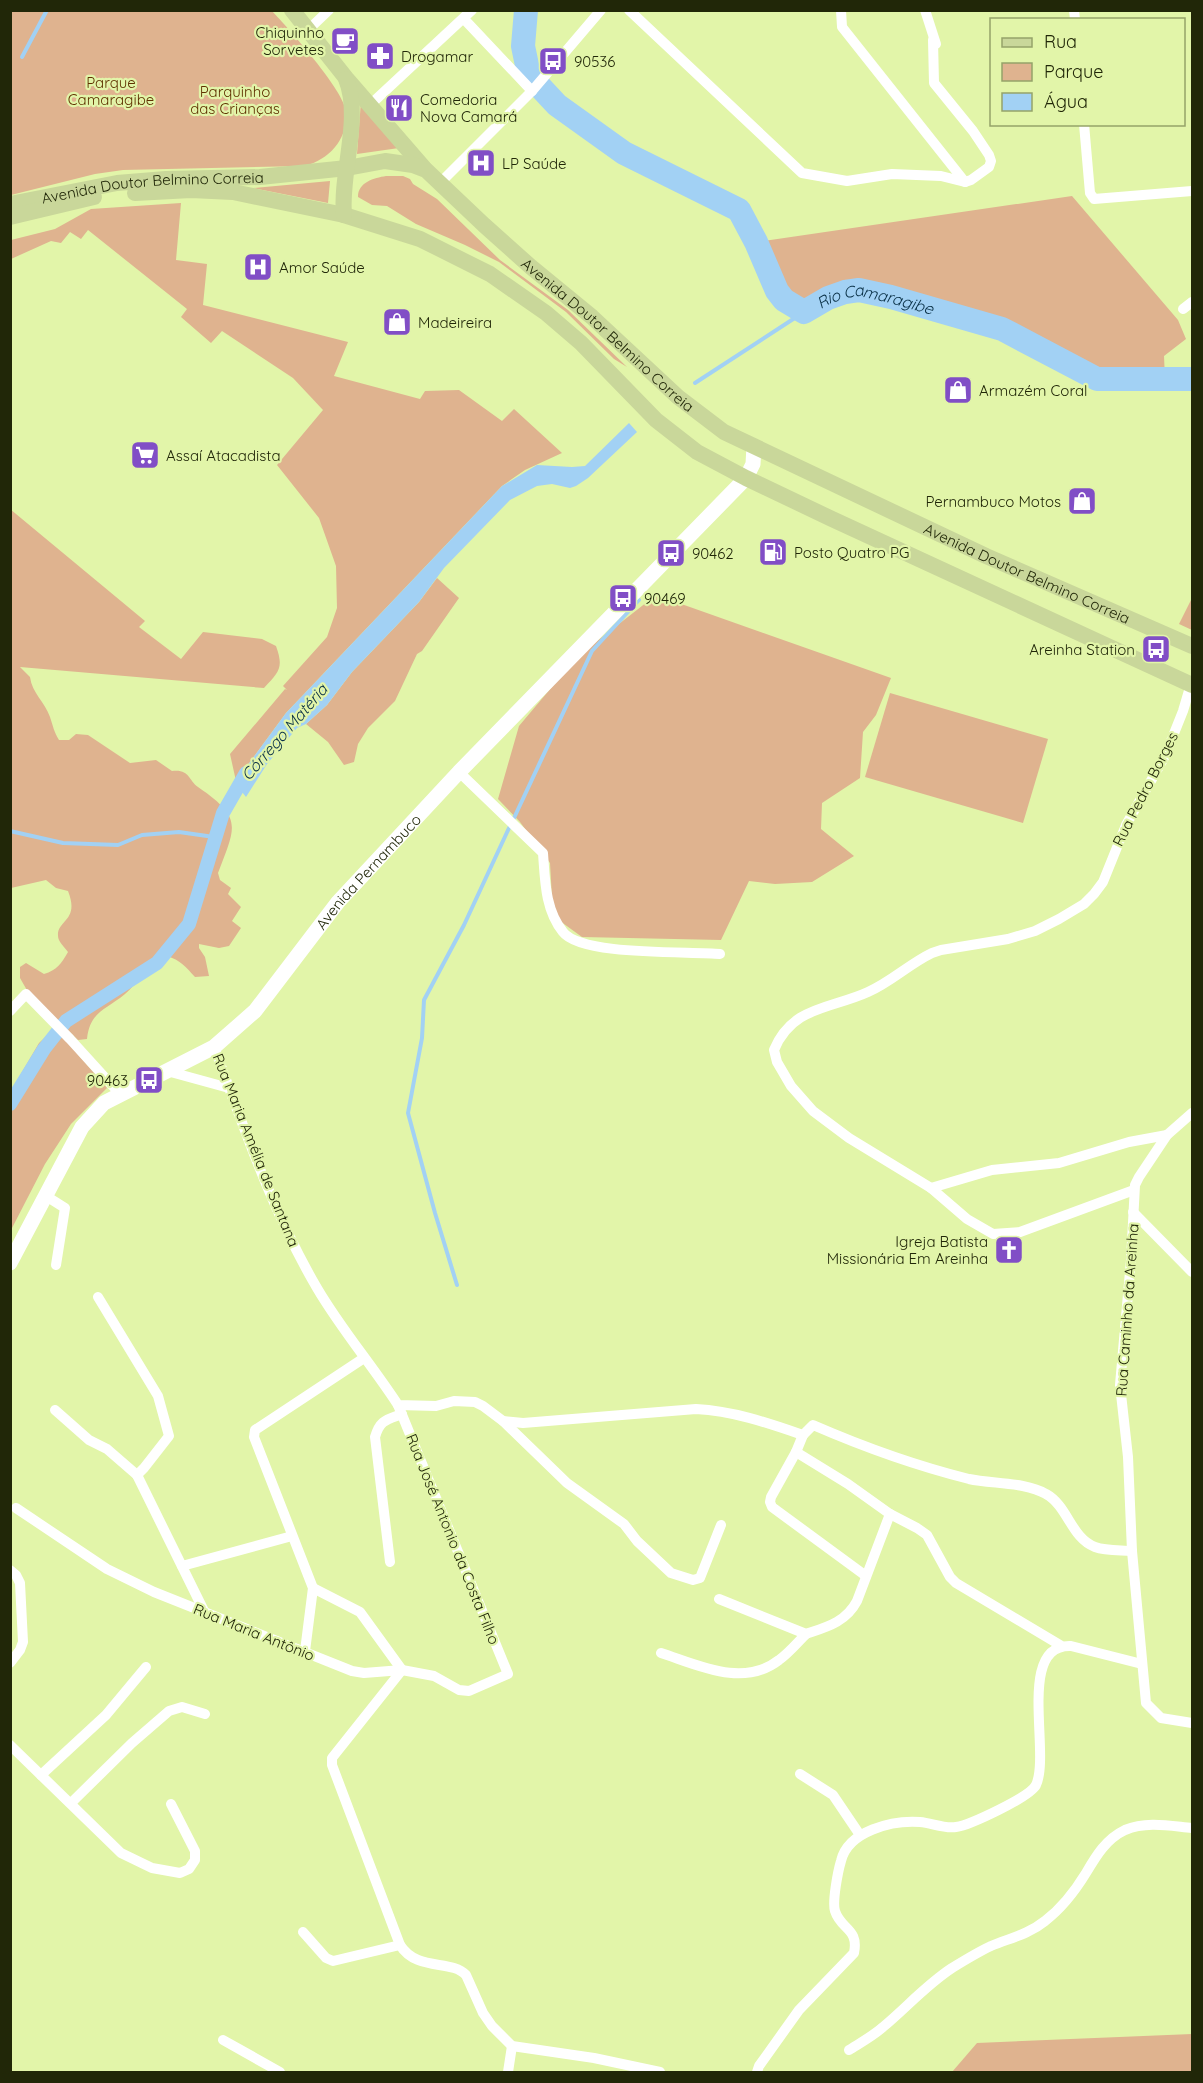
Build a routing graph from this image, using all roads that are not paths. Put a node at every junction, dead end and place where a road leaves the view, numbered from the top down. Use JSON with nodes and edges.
{"nodes":[{"id":1,"x":292,"y":10,"type":"edge"},
{"id":2,"x":329,"y":10,"type":"edge"},
{"id":3,"x":629,"y":10,"type":"edge"},
{"id":4,"x":841,"y":10,"type":"edge"},
{"id":5,"x":925,"y":10,"type":"edge"},
{"id":6,"x":593,"y":13,"type":"edge"},
{"id":7,"x":468,"y":15,"type":"edge"},
{"id":8,"x":308,"y":30,"type":"junction"},
{"id":9,"x":346,"y":78,"type":"junction"},
{"id":10,"x":538,"y":85,"type":"junction"},
{"id":11,"x":370,"y":104,"type":"junction"},
{"id":12,"x":1084,"y":126,"type":"edge"},
{"id":13,"x":347,"y":168,"type":"junction"},
{"id":14,"x":426,"y":170,"type":"junction"},
{"id":15,"x":965,"y":182,"type":"junction"},
{"id":16,"x":440,"y":183,"type":"junction"},
{"id":17,"x":1192,"y":191,"type":"edge"},
{"id":18,"x":10,"y":204,"type":"edge"},
{"id":19,"x":344,"y":215,"type":"junction"},
{"id":20,"x":10,"y":217,"type":"edge"},
{"id":21,"x":1192,"y":302,"type":"edge"},
{"id":22,"x":1183,"y":309,"type":"dead end"},
{"id":23,"x":754,"y":446,"type":"junction"},
{"id":24,"x":746,"y":478,"type":"junction"},
{"id":25,"x":1192,"y":646,"type":"edge"},
{"id":26,"x":1192,"y":684,"type":"edge"},
{"id":27,"x":459,"y":772,"type":"junction"},
{"id":28,"x":720,"y":954,"type":"dead end"},
{"id":29,"x":10,"y":1011,"type":"edge"},
{"id":30,"x":214,"y":1047,"type":"junction"},
{"id":31,"x":167,"y":1071,"type":"junction"},
{"id":32,"x":229,"y":1088,"type":"junction"},
{"id":33,"x":120,"y":1094,"type":"junction"},
{"id":34,"x":1192,"y":1113,"type":"edge"},
{"id":35,"x":1167,"y":1135,"type":"junction"},
{"id":36,"x":928,"y":1186,"type":"junction"},
{"id":37,"x":1134,"y":1190,"type":"junction"},
{"id":38,"x":46,"y":1196,"type":"junction"},
{"id":39,"x":1134,"y":1212,"type":"junction"},
{"id":40,"x":10,"y":1263,"type":"edge"},
{"id":41,"x":56,"y":1265,"type":"dead end"},
{"id":42,"x":1192,"y":1272,"type":"edge"},
{"id":43,"x":98,"y":1297,"type":"dead end"},
{"id":44,"x":364,"y":1358,"type":"junction"},
{"id":45,"x":400,"y":1409,"type":"junction"},
{"id":46,"x":55,"y":1410,"type":"dead end"},
{"id":47,"x":503,"y":1421,"type":"junction"},
{"id":48,"x":803,"y":1435,"type":"junction"},
{"id":49,"x":796,"y":1452,"type":"junction"},
{"id":50,"x":136,"y":1475,"type":"junction"},
{"id":51,"x":16,"y":1508,"type":"dead end"},
{"id":52,"x":890,"y":1514,"type":"junction"},
{"id":53,"x":721,"y":1525,"type":"dead end"},
{"id":54,"x":292,"y":1536,"type":"junction"},
{"id":55,"x":1132,"y":1551,"type":"junction"},
{"id":56,"x":390,"y":1562,"type":"dead end"},
{"id":57,"x":182,"y":1566,"type":"junction"},
{"id":58,"x":10,"y":1570,"type":"edge"},
{"id":59,"x":866,"y":1576,"type":"junction"},
{"id":60,"x":314,"y":1588,"type":"junction"},
{"id":61,"x":719,"y":1599,"type":"dead end"},
{"id":62,"x":205,"y":1613,"type":"junction"},
{"id":63,"x":806,"y":1634,"type":"junction"},
{"id":64,"x":1060,"y":1645,"type":"junction"},
{"id":65,"x":305,"y":1652,"type":"junction"},
{"id":66,"x":661,"y":1653,"type":"dead end"},
{"id":67,"x":10,"y":1663,"type":"edge"},
{"id":68,"x":1142,"y":1664,"type":"junction"},
{"id":69,"x":146,"y":1667,"type":"dead end"},
{"id":70,"x":402,"y":1670,"type":"junction"},
{"id":71,"x":508,"y":1674,"type":"joint"},
{"id":72,"x":205,"y":1714,"type":"dead end"},
{"id":73,"x":1192,"y":1723,"type":"edge"},
{"id":74,"x":10,"y":1745,"type":"edge"},
{"id":75,"x":800,"y":1774,"type":"dead end"},
{"id":76,"x":41,"y":1775,"type":"junction"},
{"id":77,"x":71,"y":1803,"type":"junction"},
{"id":78,"x":171,"y":1804,"type":"dead end"},
{"id":79,"x":1192,"y":1828,"type":"edge"},
{"id":80,"x":860,"y":1835,"type":"junction"},
{"id":81,"x":303,"y":1932,"type":"dead end"},
{"id":82,"x":400,"y":1945,"type":"junction"},
{"id":83,"x":223,"y":2040,"type":"dead end"},
{"id":84,"x":512,"y":2046,"type":"junction"},
{"id":85,"x":849,"y":2050,"type":"dead end"},
{"id":86,"x":658,"y":2072,"type":"edge"},
{"id":87,"x":280,"y":2073,"type":"edge"},
{"id":88,"x":508,"y":2073,"type":"edge"},
{"id":89,"x":758,"y":2073,"type":"edge"}],
"edges":[{"from":1,"to":8,"type":"main road"},
{"from":2,"to":8,"type":"street"},
{"from":3,"to":15,"type":"street"},
{"from":4,"to":15,"type":"street"},
{"from":5,"to":15,"type":"street"},
{"from":6,"to":10,"type":"street"},
{"from":7,"to":10,"type":"street"},
{"from":7,"to":11,"type":"street"},
{"from":8,"to":9,"type":"main road"},
{"from":9,"to":11,"type":"main road"},
{"from":9,"to":13,"type":"main road"},
{"from":10,"to":16,"type":"street"},
{"from":11,"to":14,"type":"main road"},
{"from":12,"to":17,"type":"street"},
{"from":13,"to":14,"type":"main road","name":"Avenida Doutor Belmino Correia"},
{"from":13,"to":18,"type":"main road","name":"Avenida Doutor Belmino Correia"},
{"from":13,"to":19,"type":"main road"},
{"from":14,"to":16,"type":"main road","name":"Avenida Doutor Belmino Correia"},
{"from":16,"to":23,"type":"main road","name":"Avenida Doutor Belmino Correia"},
{"from":19,"to":20,"type":"main road","name":"Avenida Doutor Belmino Correia"},
{"from":19,"to":24,"type":"main road","name":"Avenida Doutor Belmino Correia"},
{"from":21,"to":22,"type":"street"},
{"from":23,"to":24,"type":"street"},
{"from":23,"to":25,"type":"main road","name":"Avenida Doutor Belmino Correia"},
{"from":24,"to":26,"type":"main road","name":"Avenida Doutor Belmino Correia"},
{"from":24,"to":27,"type":"street","name":"Avenida Pernambuco"},
{"from":26,"to":36,"type":"street","name":"Rua Pedro Borges"},
{"from":27,"to":28,"type":"street"},
{"from":27,"to":30,"type":"street","name":"Avenida Pernambuco"},
{"from":29,"to":33,"type":"street"},
{"from":30,"to":31,"type":"street","name":"Avenida Pernambuco"},
{"from":30,"to":32,"type":"street","name":"Rua Maria Amélia de Santana"},
{"from":31,"to":32,"type":"street"},
{"from":31,"to":33,"type":"street","name":"Avenida Pernambuco"},
{"from":32,"to":44,"type":"street","name":"Rua Maria Amélia de Santana"},
{"from":33,"to":38,"type":"street","name":"Avenida Pernambuco"},
{"from":34,"to":35,"type":"street","name":"Rua Caminho da Areinha"},
{"from":35,"to":36,"type":"street"},
{"from":35,"to":37,"type":"street","name":"Rua Caminho da Areinha"},
{"from":36,"to":37,"type":"street","name":"Rua Pedro Borges"},
{"from":37,"to":39,"type":"street","name":"Rua Caminho da Areinha"},
{"from":38,"to":40,"type":"street","name":"Avenida Pernambuco"},
{"from":38,"to":41,"type":"street"},
{"from":39,"to":42,"type":"street"},
{"from":39,"to":55,"type":"street","name":"Rua Caminho da Areinha"},
{"from":43,"to":50,"type":"street"},
{"from":44,"to":45,"type":"street","name":"Rua Maria Amélia de Santana"},
{"from":44,"to":54,"type":"street"},
{"from":45,"to":47,"type":"street"},
{"from":45,"to":56,"type":"street"},
{"from":45,"to":71,"type":"street","name":"Rua José Antonio da Costa Filho"},
{"from":46,"to":50,"type":"street"},
{"from":47,"to":48,"type":"street"},
{"from":47,"to":53,"type":"street"},
{"from":48,"to":49,"type":"street"},
{"from":48,"to":55,"type":"street"},
{"from":49,"to":52,"type":"street"},
{"from":49,"to":59,"type":"street"},
{"from":50,"to":57,"type":"street"},
{"from":51,"to":62,"type":"street","name":"Rua Maria Antônio"},
{"from":52,"to":59,"type":"street"},
{"from":52,"to":64,"type":"street"},
{"from":54,"to":57,"type":"street"},
{"from":54,"to":60,"type":"street"},
{"from":55,"to":68,"type":"street","name":"Rua Caminho da Areinha"},
{"from":57,"to":62,"type":"street"},
{"from":58,"to":67,"type":"street"},
{"from":59,"to":63,"type":"street"},
{"from":60,"to":65,"type":"street"},
{"from":60,"to":70,"type":"street"},
{"from":61,"to":63,"type":"street"},
{"from":62,"to":65,"type":"street","name":"Rua Maria Antônio"},
{"from":63,"to":66,"type":"street"},
{"from":64,"to":68,"type":"street"},
{"from":64,"to":80,"type":"street"},
{"from":65,"to":70,"type":"street","name":"Rua Maria Antônio"},
{"from":68,"to":73,"type":"street","name":"Rua Caminho da Areinha"},
{"from":69,"to":76,"type":"street"},
{"from":70,"to":71,"type":"street","name":"Rua Maria Antônio"},
{"from":70,"to":82,"type":"street"},
{"from":72,"to":77,"type":"street"},
{"from":74,"to":76,"type":"street"},
{"from":75,"to":80,"type":"street"},
{"from":76,"to":77,"type":"street"},
{"from":77,"to":78,"type":"street"},
{"from":79,"to":85,"type":"street"},
{"from":80,"to":89,"type":"street"},
{"from":81,"to":82,"type":"street"},
{"from":82,"to":84,"type":"street"},
{"from":83,"to":87,"type":"street"},
{"from":84,"to":86,"type":"street"},
{"from":84,"to":88,"type":"street"}]}
